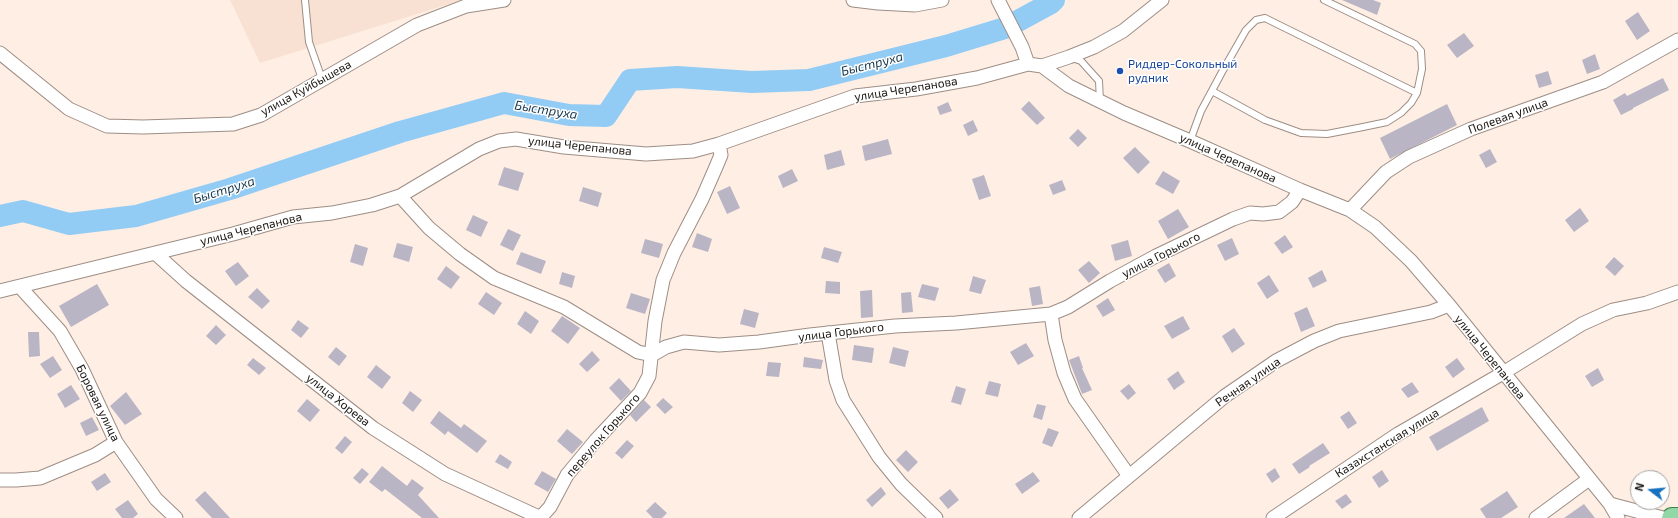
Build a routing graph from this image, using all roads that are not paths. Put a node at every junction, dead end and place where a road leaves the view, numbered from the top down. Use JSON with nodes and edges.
{"nodes":[{"id":1,"x":305,"y":0,"type":"edge"},
{"id":2,"x":504,"y":0,"type":"edge"},
{"id":3,"x":853,"y":0,"type":"edge"},
{"id":4,"x":942,"y":0,"type":"edge"},
{"id":5,"x":998,"y":0,"type":"edge"},
{"id":6,"x":1162,"y":0,"type":"edge"},
{"id":7,"x":1324,"y":0,"type":"edge"},
{"id":8,"x":1678,"y":40,"type":"edge"},
{"id":9,"x":0,"y":53,"type":"edge"},
{"id":10,"x":1069,"y":57,"type":"junction"},
{"id":11,"x":1028,"y":64,"type":"junction"},
{"id":12,"x":1042,"y":66,"type":"junction"},
{"id":13,"x":322,"y":79,"type":"junction"},
{"id":14,"x":1212,"y":91,"type":"junction"},
{"id":15,"x":1417,"y":93,"type":"junction"},
{"id":16,"x":1100,"y":101,"type":"junction"},
{"id":17,"x":1190,"y":141,"type":"junction"},
{"id":18,"x":719,"y":144,"type":"junction"},
{"id":19,"x":1300,"y":190,"type":"junction"},
{"id":20,"x":400,"y":196,"type":"junction"},
{"id":21,"x":1350,"y":210,"type":"junction"},
{"id":22,"x":155,"y":253,"type":"junction"},
{"id":23,"x":20,"y":287,"type":"junction"},
{"id":24,"x":0,"y":291,"type":"edge"},
{"id":25,"x":1678,"y":292,"type":"edge"},
{"id":26,"x":1449,"y":305,"type":"junction"},
{"id":27,"x":1051,"y":314,"type":"junction"},
{"id":28,"x":828,"y":333,"type":"junction"},
{"id":29,"x":652,"y":355,"type":"junction"},
{"id":30,"x":1504,"y":373,"type":"junction"},
{"id":31,"x":116,"y":442,"type":"junction"},
{"id":32,"x":1129,"y":476,"type":"junction"},
{"id":33,"x":1590,"y":479,"type":"junction"},
{"id":34,"x":0,"y":480,"type":"edge"},
{"id":35,"x":1610,"y":504,"type":"junction"},
{"id":36,"x":176,"y":518,"type":"edge"},
{"id":37,"x":540,"y":518,"type":"edge"},
{"id":38,"x":936,"y":518,"type":"edge"},
{"id":39,"x":1079,"y":518,"type":"edge"},
{"id":40,"x":1273,"y":518,"type":"edge"},
{"id":41,"x":1536,"y":518,"type":"edge"},
{"id":42,"x":1618,"y":518,"type":"edge"},
{"id":43,"x":1664,"y":518,"type":"edge"},
{"id":44,"x":1672,"y":518,"type":"edge"},
{"id":45,"x":1678,"y":518,"type":"edge"}],
"edges":[{"from":1,"to":13,"type":"lane"},
{"from":2,"to":13,"type":"street","name":"улица Куйбышева"},
{"from":3,"to":4,"type":"street"},
{"from":5,"to":11,"type":"street"},
{"from":6,"to":10,"type":"street"},
{"from":7,"to":15,"type":"lane"},
{"from":8,"to":21,"type":"street","name":"Полевая улица"},
{"from":9,"to":13,"type":"street","name":"улица Куйбышева"},
{"from":10,"to":12,"type":"street"},
{"from":10,"to":16,"type":"lane"},
{"from":11,"to":12,"type":"street","name":"улица Черепанова"},
{"from":11,"to":18,"type":"street","name":"улица Черепанова"},
{"from":12,"to":16,"type":"street","name":"улица Черепанова"},
{"from":14,"to":15,"type":"lane"},
{"from":14,"to":15,"type":"lane"},
{"from":14,"to":17,"type":"lane"},
{"from":16,"to":17,"type":"street","name":"улица Черепанова"},
{"from":17,"to":19,"type":"street","name":"улица Черепанова"},
{"from":18,"to":20,"type":"street","name":"улица Черепанова"},
{"from":18,"to":29,"type":"street","name":"переулок Горького"},
{"from":19,"to":21,"type":"street","name":"улица Черепанова"},
{"from":19,"to":27,"type":"street","name":"улица Горького"},
{"from":20,"to":22,"type":"street","name":"улица Черепанова"},
{"from":20,"to":29,"type":"street"},
{"from":21,"to":26,"type":"street","name":"улица Черепанова"},
{"from":22,"to":23,"type":"street","name":"улица Черепанова"},
{"from":22,"to":37,"type":"street","name":"улица Хорева"},
{"from":23,"to":24,"type":"street","name":"улица Черепанова"},
{"from":23,"to":31,"type":"street","name":"Боровая улица"},
{"from":25,"to":30,"type":"street","name":"Казахстанская улица"},
{"from":26,"to":30,"type":"street","name":"улица Черепанова"},
{"from":26,"to":32,"type":"street","name":"Речная улица"},
{"from":27,"to":28,"type":"street","name":"улица Горького"},
{"from":27,"to":32,"type":"street"},
{"from":28,"to":29,"type":"street","name":"улица Горького"},
{"from":28,"to":38,"type":"street"},
{"from":29,"to":37,"type":"street","name":"переулок Горького"},
{"from":30,"to":33,"type":"street","name":"улица Черепанова"},
{"from":30,"to":40,"type":"street","name":"Казахстанская улица"},
{"from":31,"to":34,"type":"street"},
{"from":31,"to":36,"type":"street","name":"Боровая улица"},
{"from":32,"to":39,"type":"street","name":"Речная улица"},
{"from":33,"to":35,"type":"street","name":"улица Черепанова"},
{"from":33,"to":41,"type":"street"},
{"from":35,"to":42,"type":"street","name":"улица Черепанова"},
{"from":35,"to":43,"type":"street"},
{"from":44,"to":45,"type":"main road"}]}
